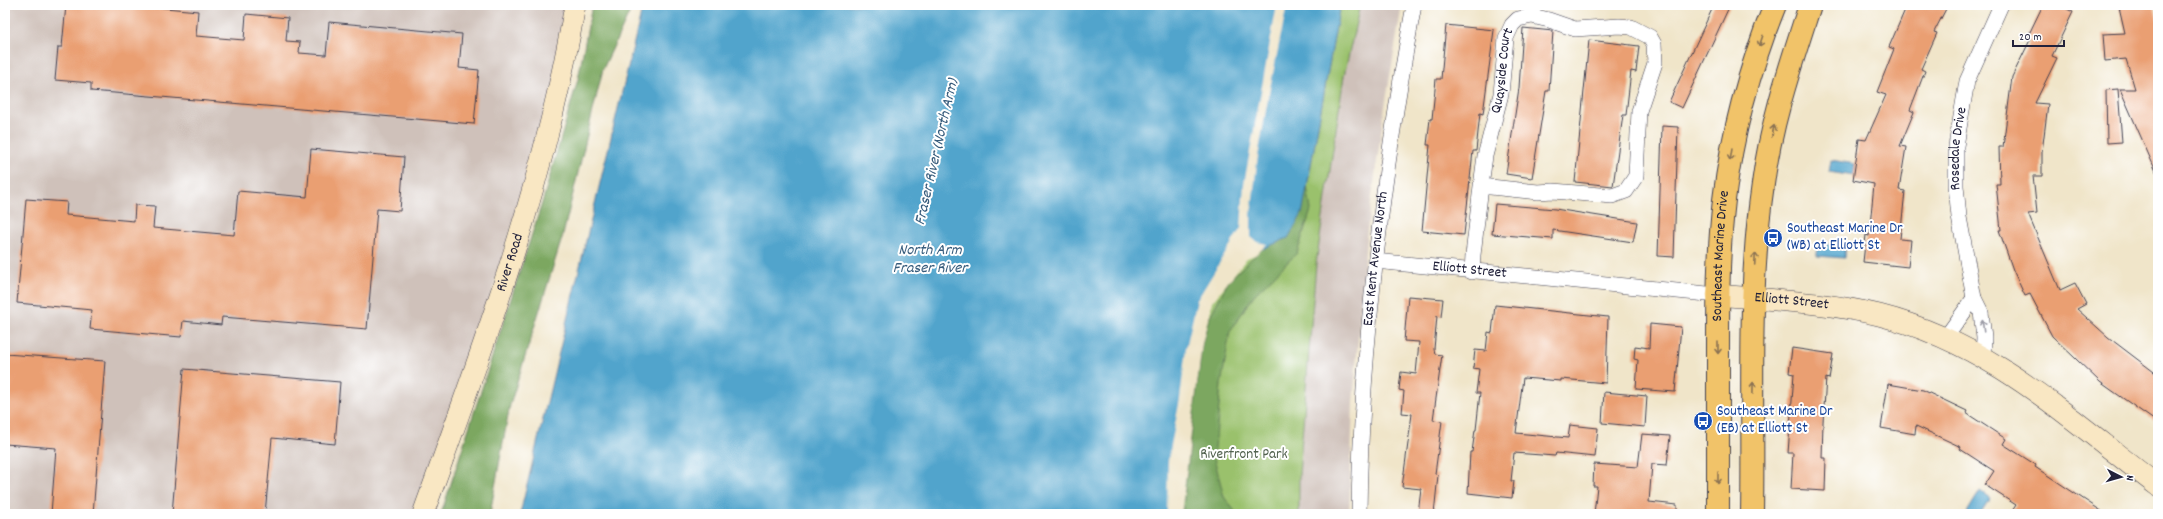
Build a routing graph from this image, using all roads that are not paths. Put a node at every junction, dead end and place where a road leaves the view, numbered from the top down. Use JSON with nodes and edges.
{"nodes":[{"id":1,"x":575,"y":5,"type":"edge"},
{"id":2,"x":1414,"y":5,"type":"edge"},
{"id":3,"x":1775,"y":5,"type":"edge"},
{"id":4,"x":1810,"y":5,"type":"edge"},
{"id":5,"x":2001,"y":5,"type":"edge"},
{"id":6,"x":1482,"y":186,"type":"junction"},
{"id":7,"x":1375,"y":261,"type":"junction"},
{"id":8,"x":1472,"y":272,"type":"junction"},
{"id":9,"x":1718,"y":295,"type":"junction"},
{"id":10,"x":1754,"y":298,"type":"junction"},
{"id":11,"x":1974,"y":298,"type":"junction"},
{"id":12,"x":1946,"y":338,"type":"junction"},
{"id":13,"x":1982,"y":356,"type":"junction"},
{"id":14,"x":2158,"y":486,"type":"edge"},
{"id":15,"x":423,"y":514,"type":"edge"},
{"id":16,"x":1359,"y":514,"type":"edge"},
{"id":17,"x":1718,"y":514,"type":"edge"},
{"id":18,"x":1752,"y":514,"type":"edge"}],
"edges":[{"from":1,"to":15,"type":"street","name":"River Road"},
{"from":2,"to":7,"type":"street","name":"East Kent Avenue North"},
{"from":3,"to":9,"type":"main road","name":"Southeast Marine Drive","one_way":true},
{"from":10,"to":4,"type":"main road","one_way":true},
{"from":5,"to":11,"type":"street","name":"Rosedale Drive"},
{"from":6,"to":6,"type":"street","name":"Quayside Court"},
{"from":6,"to":8,"type":"street","name":"Quayside Court"},
{"from":7,"to":8,"type":"street","name":"Elliott Street"},
{"from":7,"to":16,"type":"street","name":"East Kent Avenue North"},
{"from":8,"to":9,"type":"street","name":"Elliott Street"},
{"from":9,"to":10,"type":"street","name":"Elliott Street"},
{"from":9,"to":17,"type":"main road","name":"Southeast Marine Drive","one_way":true},
{"from":10,"to":12,"type":"street","name":"Elliott Street"},
{"from":18,"to":10,"type":"main road","one_way":true},
{"from":11,"to":12,"type":"street"},
{"from":13,"to":11,"type":"street","name":"Rosedale Drive","one_way":true},
{"from":12,"to":13,"type":"street","name":"Elliott Street"},
{"from":13,"to":14,"type":"street","name":"Elliott Street"}]}
